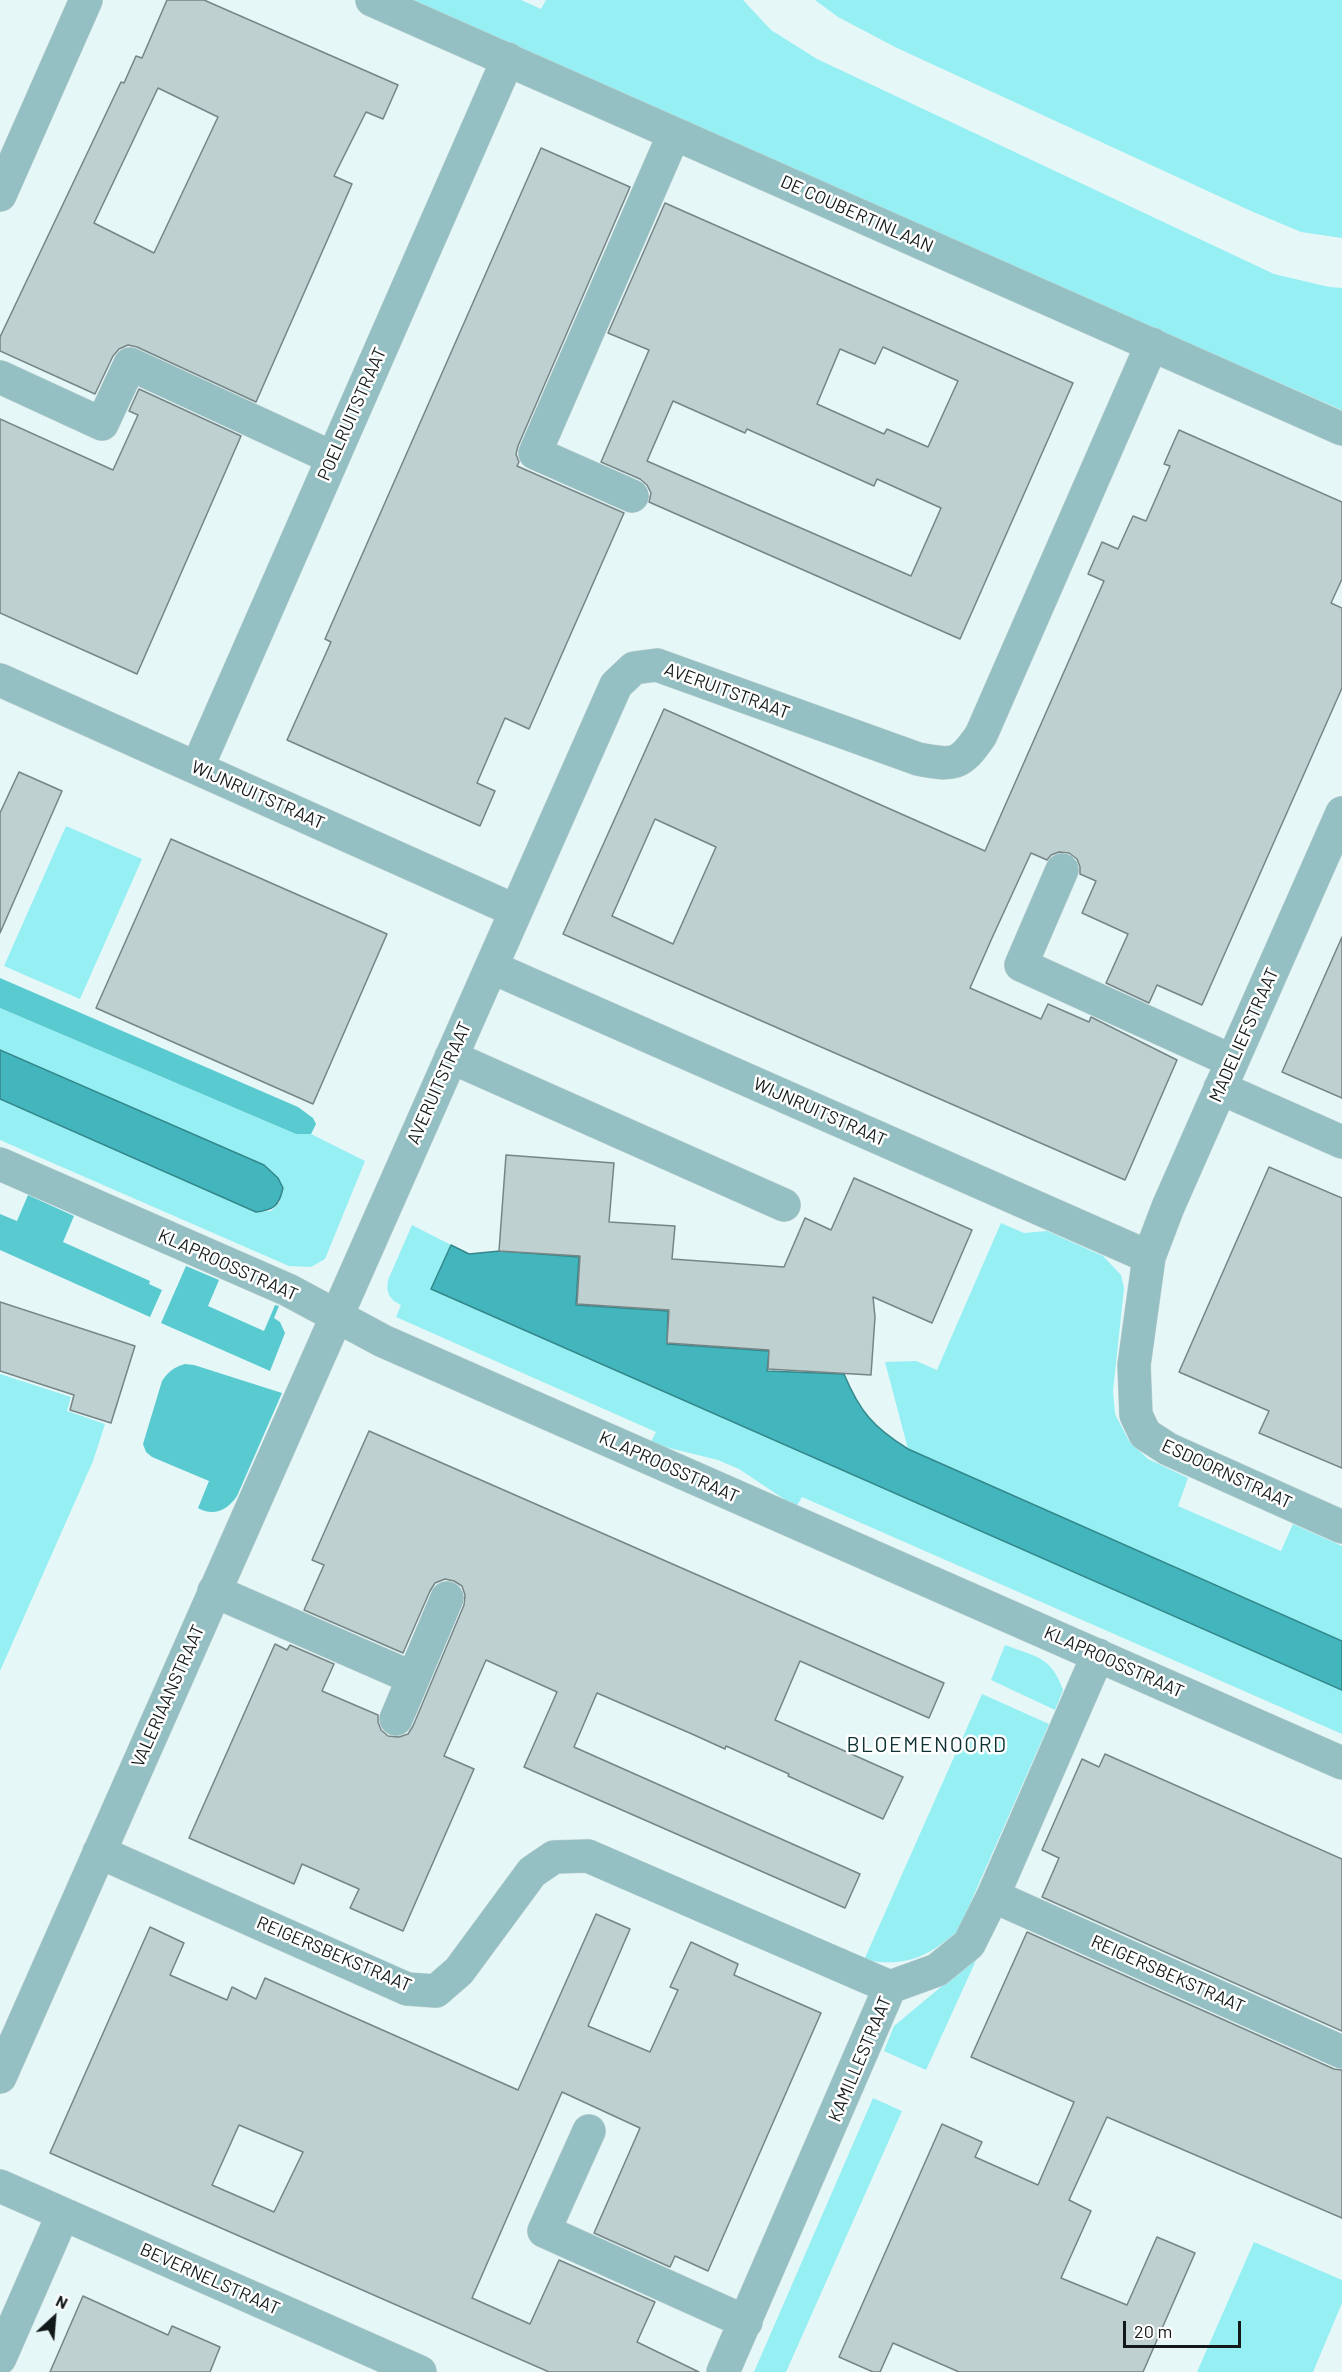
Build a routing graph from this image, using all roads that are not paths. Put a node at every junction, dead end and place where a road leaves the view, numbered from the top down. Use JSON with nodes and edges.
{"nodes":[{"id":1,"x":86,"y":0,"type":"edge"},
{"id":2,"x":372,"y":0,"type":"edge"},
{"id":3,"x":508,"y":59,"type":"junction"},
{"id":4,"x":674,"y":134,"type":"junction"},
{"id":5,"x":0,"y":195,"type":"edge"},
{"id":6,"x":1152,"y":344,"type":"junction"},
{"id":7,"x":0,"y":377,"type":"edge"},
{"id":8,"x":1342,"y":429,"type":"edge"},
{"id":9,"x":333,"y":458,"type":"junction"},
{"id":10,"x":632,"y":496,"type":"dead end"},
{"id":11,"x":0,"y":680,"type":"edge"},
{"id":12,"x":198,"y":768,"type":"junction"},
{"id":13,"x":1342,"y":813,"type":"edge"},
{"id":14,"x":1062,"y":870,"type":"dead end"},
{"id":15,"x":516,"y":910,"type":"junction"},
{"id":16,"x":491,"y":967,"type":"junction"},
{"id":17,"x":451,"y":1057,"type":"junction"},
{"id":18,"x":1226,"y":1075,"type":"junction"},
{"id":19,"x":1342,"y":1142,"type":"edge"},
{"id":20,"x":0,"y":1164,"type":"edge"},
{"id":21,"x":784,"y":1205,"type":"dead end"},
{"id":22,"x":1149,"y":1257,"type":"junction"},
{"id":23,"x":336,"y":1316,"type":"junction"},
{"id":24,"x":1342,"y":1527,"type":"edge"},
{"id":25,"x":214,"y":1591,"type":"junction"},
{"id":26,"x":447,"y":1598,"type":"dead end"},
{"id":27,"x":1098,"y":1655,"type":"junction"},
{"id":28,"x":414,"y":1678,"type":"junction"},
{"id":29,"x":396,"y":1719,"type":"dead end"},
{"id":30,"x":1342,"y":1763,"type":"edge"},
{"id":31,"x":99,"y":1852,"type":"junction"},
{"id":32,"x":993,"y":1896,"type":"junction"},
{"id":33,"x":890,"y":1987,"type":"junction"},
{"id":34,"x":1342,"y":2052,"type":"edge"},
{"id":35,"x":0,"y":2077,"type":"edge"},
{"id":36,"x":589,"y":2131,"type":"dead end"},
{"id":37,"x":0,"y":2187,"type":"edge"},
{"id":38,"x":63,"y":2214,"type":"junction"},
{"id":39,"x":746,"y":2322,"type":"junction"},
{"id":40,"x":0,"y":2358,"type":"edge"},
{"id":41,"x":376,"y":2363,"type":"edge"},
{"id":42,"x":420,"y":2372,"type":"edge"},
{"id":43,"x":723,"y":2372,"type":"edge"}],
"edges":[{"from":1,"to":5,"type":"street"},
{"from":2,"to":3,"type":"street","name":"DE COUBERTINLAAN"},
{"from":3,"to":4,"type":"street","name":"DE COUBERTINLAAN"},
{"from":3,"to":9,"type":"street","name":"POELRUITSTRAAT"},
{"from":4,"to":6,"type":"street","name":"DE COUBERTINLAAN"},
{"from":4,"to":10,"type":"street"},
{"from":6,"to":8,"type":"street","name":"DE COUBERTINLAAN"},
{"from":6,"to":15,"type":"street","name":"AVERUITSTRAAT"},
{"from":7,"to":9,"type":"street"},
{"from":9,"to":12,"type":"street","name":"POELRUITSTRAAT"},
{"from":11,"to":12,"type":"street","name":"WIJNRUITSTRAAT"},
{"from":12,"to":15,"type":"street","name":"WIJNRUITSTRAAT"},
{"from":13,"to":18,"type":"street","name":"MADELIEFSTRAAT"},
{"from":14,"to":18,"type":"street"},
{"from":15,"to":16,"type":"street","name":"AVERUITSTRAAT"},
{"from":16,"to":17,"type":"street","name":"AVERUITSTRAAT"},
{"from":16,"to":22,"type":"street","name":"WIJNRUITSTRAAT"},
{"from":17,"to":21,"type":"street"},
{"from":17,"to":23,"type":"street","name":"AVERUITSTRAAT"},
{"from":18,"to":19,"type":"street"},
{"from":18,"to":22,"type":"street","name":"MADELIEFSTRAAT"},
{"from":20,"to":23,"type":"street","name":"KLAPROOSSTRAAT"},
{"from":22,"to":24,"type":"street","name":"ESDOORNSTRAAT"},
{"from":23,"to":25,"type":"street","name":"VALERIAANSTRAAT"},
{"from":23,"to":27,"type":"street","name":"KLAPROOSSTRAAT"},
{"from":25,"to":28,"type":"street"},
{"from":25,"to":31,"type":"street","name":"VALERIAANSTRAAT"},
{"from":26,"to":28,"type":"street"},
{"from":27,"to":30,"type":"street","name":"KLAPROOSSTRAAT"},
{"from":27,"to":32,"type":"street","name":"KAMILLESTRAAT"},
{"from":28,"to":29,"type":"street"},
{"from":31,"to":33,"type":"street","name":"REIGERSBEKSTRAAT"},
{"from":31,"to":35,"type":"street","name":"VALERIAANSTRAAT"},
{"from":32,"to":33,"type":"street","name":"KAMILLESTRAAT"},
{"from":32,"to":34,"type":"street","name":"REIGERSBEKSTRAAT"},
{"from":33,"to":39,"type":"street","name":"KAMILLESTRAAT"},
{"from":36,"to":39,"type":"street"},
{"from":37,"to":38,"type":"street","name":"BEVERNELSTRAAT"},
{"from":38,"to":40,"type":"street"},
{"from":38,"to":41,"type":"street","name":"BEVERNELSTRAAT"},
{"from":39,"to":43,"type":"street","name":"KAMILLESTRAAT"},
{"from":41,"to":42,"type":"street","name":"BEVERNELSTRAAT"}]}
